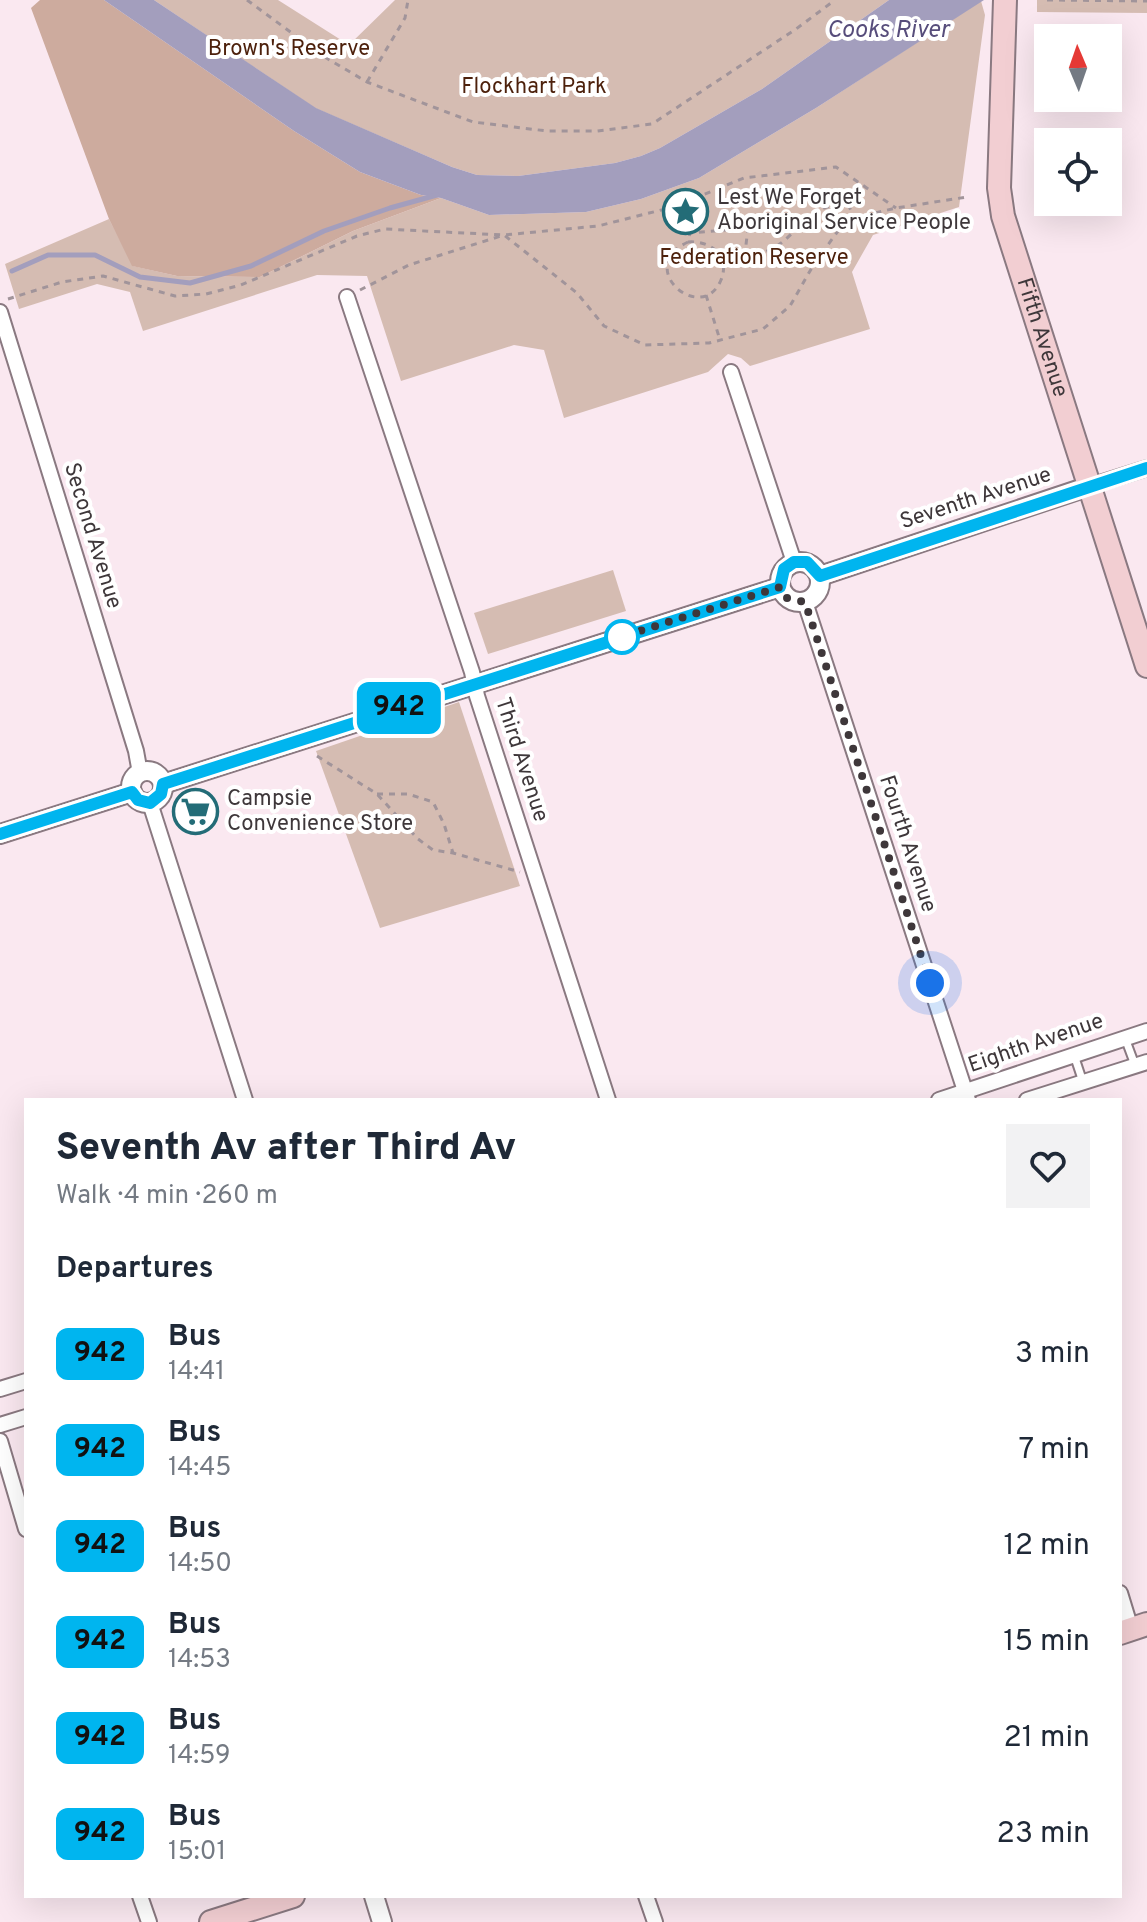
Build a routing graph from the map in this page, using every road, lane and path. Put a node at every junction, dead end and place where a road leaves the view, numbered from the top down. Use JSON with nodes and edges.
{"nodes":[{"id":1,"x":247,"y":0,"type":"edge"},
{"id":2,"x":408,"y":0,"type":"edge"},
{"id":3,"x":835,"y":0,"type":"edge"},
{"id":4,"x":1047,"y":0,"type":"edge"},
{"id":5,"x":1004,"y":1,"type":"edge"},
{"id":6,"x":1147,"y":1,"type":"edge"},
{"id":7,"x":367,"y":82,"type":"junction"},
{"id":8,"x":967,"y":197,"type":"dead end"},
{"id":9,"x":896,"y":208,"type":"junction"},
{"id":10,"x":854,"y":218,"type":"junction"},
{"id":11,"x":504,"y":235,"type":"junction"},
{"id":12,"x":688,"y":242,"type":"junction"},
{"id":13,"x":706,"y":295,"type":"junction"},
{"id":14,"x":347,"y":297,"type":"joint"},
{"id":15,"x":0,"y":301,"type":"edge"},
{"id":16,"x":0,"y":312,"type":"edge"},
{"id":17,"x":720,"y":340,"type":"junction"},
{"id":18,"x":731,"y":372,"type":"dead end"},
{"id":19,"x":1147,"y":468,"type":"edge"},
{"id":20,"x":1090,"y":486,"type":"junction"},
{"id":21,"x":794,"y":562,"type":"junction"},
{"id":22,"x":820,"y":576,"type":"junction"},
{"id":23,"x":780,"y":587,"type":"junction"},
{"id":24,"x":805,"y":602,"type":"junction"},
{"id":25,"x":1147,"y":666,"type":"edge"},
{"id":26,"x":474,"y":685,"type":"junction"},
{"id":27,"x":317,"y":756,"type":"dead end"},
{"id":28,"x":140,"y":773,"type":"junction"},
{"id":29,"x":163,"y":784,"type":"junction"},
{"id":30,"x":132,"y":792,"type":"junction"},
{"id":31,"x":377,"y":794,"type":"junction"},
{"id":32,"x":150,"y":803,"type":"junction"},
{"id":33,"x":0,"y":834,"type":"edge"},
{"id":34,"x":453,"y":853,"type":"junction"},
{"id":35,"x":534,"y":876,"type":"junction"},
{"id":36,"x":1147,"y":1031,"type":"edge"},
{"id":37,"x":1125,"y":1038,"type":"junction"},
{"id":38,"x":1074,"y":1055,"type":"junction"},
{"id":39,"x":1141,"y":1064,"type":"edge"},
{"id":40,"x":1083,"y":1082,"type":"junction"},
{"id":41,"x":967,"y":1096,"type":"edge"},
{"id":42,"x":244,"y":1098,"type":"edge"},
{"id":43,"x":607,"y":1098,"type":"edge"},
{"id":44,"x":1033,"y":1098,"type":"edge"},
{"id":45,"x":24,"y":1382,"type":"edge"},
{"id":46,"x":0,"y":1389,"type":"edge"},
{"id":47,"x":24,"y":1418,"type":"edge"},
{"id":48,"x":0,"y":1425,"type":"edge"},
{"id":49,"x":0,"y":1441,"type":"edge"},
{"id":50,"x":24,"y":1522,"type":"edge"},
{"id":51,"x":1122,"y":1599,"type":"edge"},
{"id":52,"x":1133,"y":1629,"type":"edge"},
{"id":53,"x":141,"y":1898,"type":"edge"},
{"id":54,"x":287,"y":1898,"type":"edge"},
{"id":55,"x":375,"y":1898,"type":"edge"},
{"id":56,"x":647,"y":1898,"type":"edge"},
{"id":57,"x":149,"y":1922,"type":"edge"},
{"id":58,"x":211,"y":1922,"type":"edge"},
{"id":59,"x":382,"y":1922,"type":"edge"},
{"id":60,"x":655,"y":1922,"type":"edge"}],
"edges":[{"from":1,"to":7,"type":"path"},
{"from":2,"to":7,"type":"path"},
{"from":3,"to":7,"type":"path"},
{"from":4,"to":6,"type":"path"},
{"from":5,"to":20,"type":"main road","name":"Fifth Avenue"},
{"from":8,"to":9,"type":"path"},
{"from":9,"to":10,"type":"path"},
{"from":9,"to":11,"type":"path"},
{"from":10,"to":12,"type":"path"},
{"from":10,"to":17,"type":"path"},
{"from":11,"to":14,"type":"path"},
{"from":11,"to":15,"type":"path"},
{"from":11,"to":17,"type":"path"},
{"from":12,"to":13,"type":"path"},
{"from":12,"to":13,"type":"path"},
{"from":13,"to":17,"type":"path"},
{"from":14,"to":26,"type":"street","name":"Third Avenue"},
{"from":16,"to":28,"type":"street","name":"Second Avenue"},
{"from":18,"to":21,"type":"street"},
{"from":19,"to":20,"type":"street","name":"Seventh Avenue"},
{"from":20,"to":22,"type":"street","name":"Seventh Avenue"},
{"from":20,"to":25,"type":"main road","name":"Fifth Avenue"},
{"from":21,"to":22,"type":"street"},
{"from":21,"to":23,"type":"street"},
{"from":22,"to":24,"type":"street"},
{"from":23,"to":24,"type":"street"},
{"from":23,"to":26,"type":"street"},
{"from":24,"to":41,"type":"street","name":"Fourth Avenue"},
{"from":26,"to":29,"type":"street"},
{"from":26,"to":35,"type":"street","name":"Third Avenue"},
{"from":27,"to":31,"type":"path"},
{"from":28,"to":29,"type":"street"},
{"from":28,"to":30,"type":"street"},
{"from":29,"to":32,"type":"street"},
{"from":30,"to":32,"type":"street"},
{"from":30,"to":33,"type":"street"},
{"from":31,"to":34,"type":"path"},
{"from":31,"to":34,"type":"path"},
{"from":32,"to":42,"type":"street"},
{"from":34,"to":35,"type":"path"},
{"from":35,"to":43,"type":"street","name":"Third Avenue"},
{"from":36,"to":37,"type":"street","name":"Eighth Avenue"},
{"from":37,"to":38,"type":"street","name":"Eighth Avenue"},
{"from":37,"to":39,"type":"lane"},
{"from":38,"to":40,"type":"lane"},
{"from":38,"to":41,"type":"street","name":"Eighth Avenue"},
{"from":39,"to":40,"type":"street"},
{"from":40,"to":44,"type":"street"},
{"from":45,"to":46,"type":"street"},
{"from":47,"to":48,"type":"street"},
{"from":49,"to":50,"type":"street"},
{"from":51,"to":52,"type":"street"},
{"from":53,"to":57,"type":"street"},
{"from":54,"to":58,"type":"main road"},
{"from":55,"to":59,"type":"street"},
{"from":56,"to":60,"type":"street"}]}
